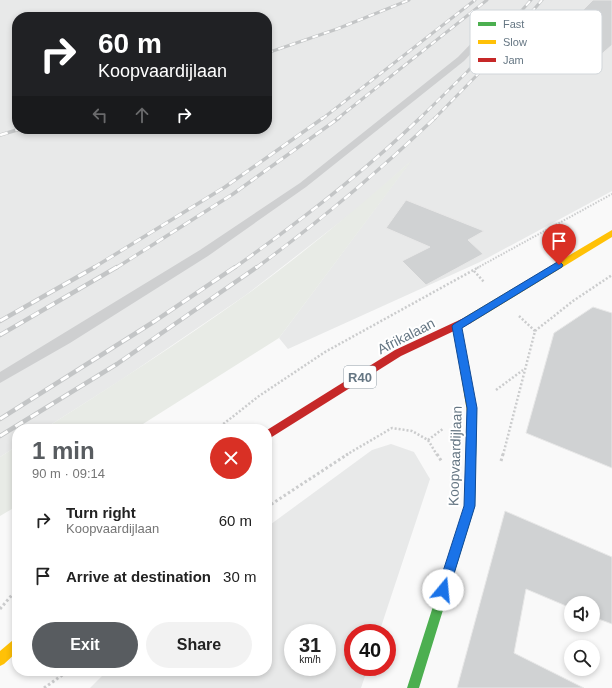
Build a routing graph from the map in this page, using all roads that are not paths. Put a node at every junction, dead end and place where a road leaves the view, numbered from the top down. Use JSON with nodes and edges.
{"nodes":[{"id":1,"x":470,"y":50,"type":"edge"},
{"id":2,"x":612,"y":233,"type":"edge"},
{"id":3,"x":457,"y":326,"type":"junction"},
{"id":4,"x":0,"y":378,"type":"edge"},
{"id":5,"x":272,"y":432,"type":"edge"},
{"id":6,"x":12,"y":649,"type":"edge"},
{"id":7,"x":0,"y":660,"type":"edge"},
{"id":8,"x":413,"y":688,"type":"edge"}],
"edges":[{"from":1,"to":4,"type":"lane"},
{"from":2,"to":3,"type":"main road","number":"R40"},
{"from":3,"to":5,"type":"main road","name":"Afrikalaan","number":"R40"},
{"from":3,"to":8,"type":"main road","name":"Koopvaardijlaan"},
{"from":6,"to":7,"type":"main road"}]}
